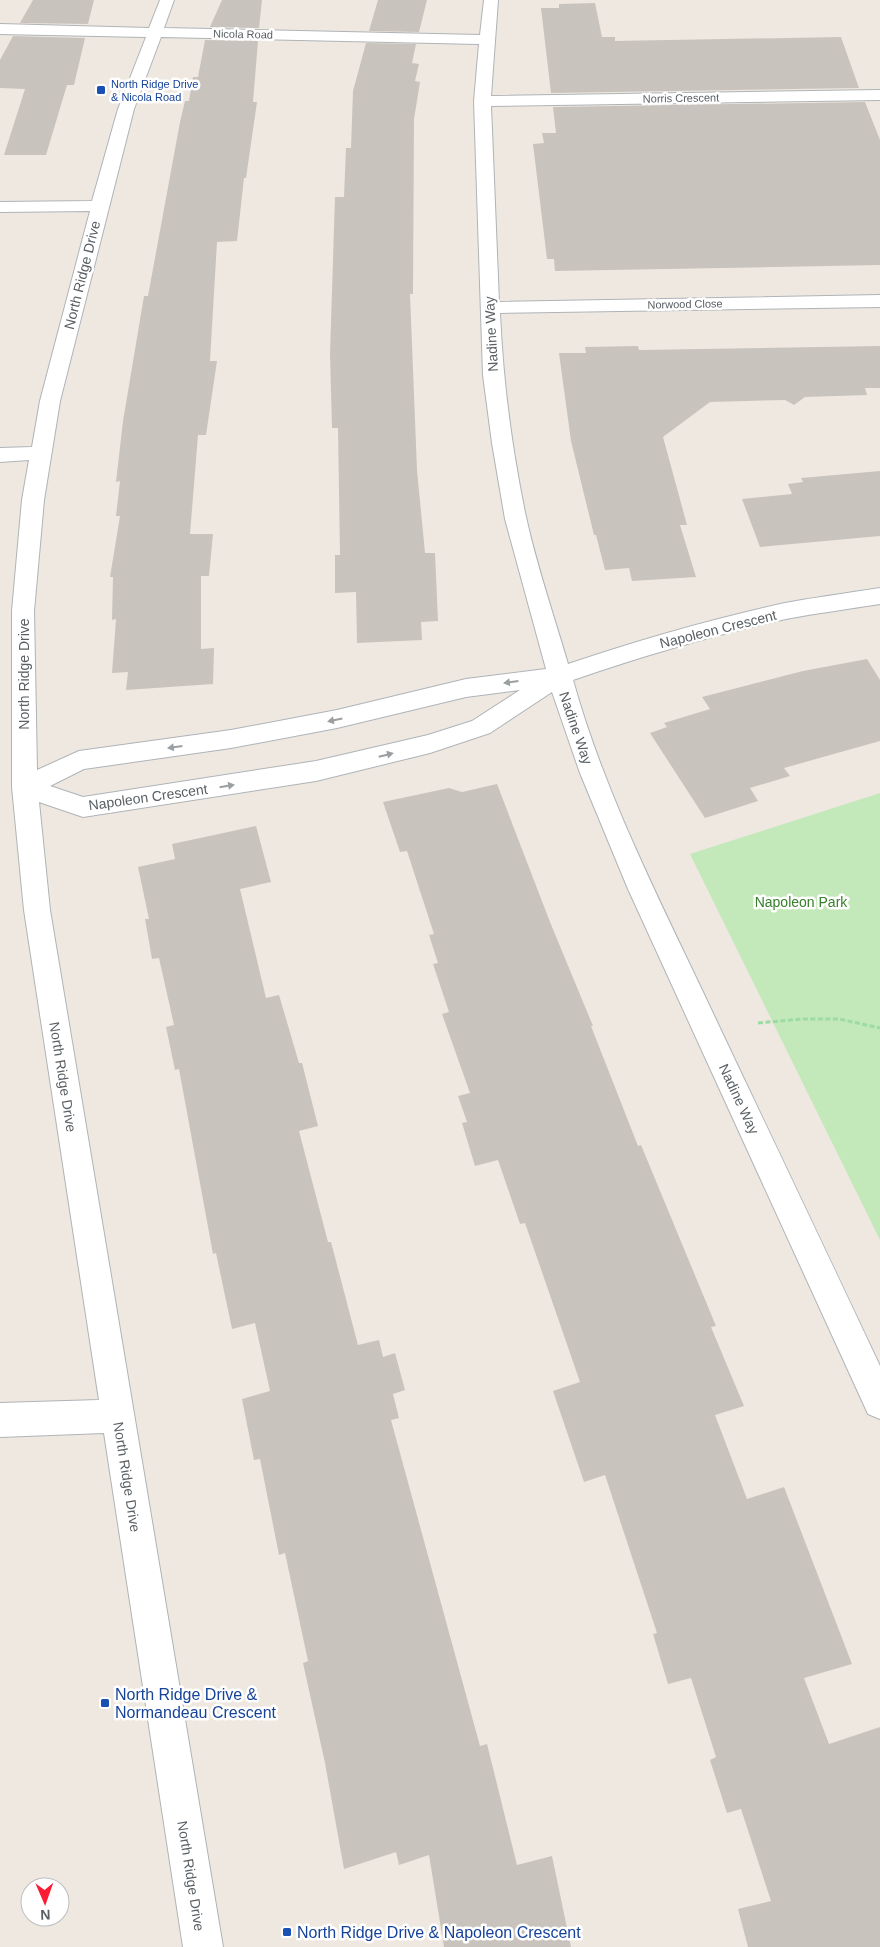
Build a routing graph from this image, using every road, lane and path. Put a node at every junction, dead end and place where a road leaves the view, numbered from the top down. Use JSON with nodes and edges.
{"nodes":[{"id":1,"x":167,"y":0,"type":"edge"},
{"id":2,"x":491,"y":0,"type":"edge"},
{"id":3,"x":0,"y":29,"type":"edge"},
{"id":4,"x":155,"y":32,"type":"junction"},
{"id":5,"x":487,"y":40,"type":"junction"},
{"id":6,"x":880,"y":95,"type":"edge"},
{"id":7,"x":482,"y":101,"type":"junction"},
{"id":8,"x":100,"y":206,"type":"junction"},
{"id":9,"x":0,"y":207,"type":"edge"},
{"id":10,"x":880,"y":300,"type":"edge"},
{"id":11,"x":490,"y":308,"type":"junction"},
{"id":12,"x":40,"y":453,"type":"junction"},
{"id":13,"x":0,"y":455,"type":"edge"},
{"id":14,"x":880,"y":596,"type":"edge"},
{"id":15,"x":559,"y":676,"type":"junction"},
{"id":16,"x":25,"y":787,"type":"junction"},
{"id":17,"x":758,"y":1023,"type":"dead end"},
{"id":18,"x":880,"y":1028,"type":"edge"},
{"id":19,"x":880,"y":1402,"type":"edge"},
{"id":20,"x":118,"y":1416,"type":"junction"},
{"id":21,"x":0,"y":1420,"type":"edge"},
{"id":22,"x":202,"y":1947,"type":"edge"}],
"edges":[{"from":1,"to":4,"type":"street","name":"North Ridge Drive"},
{"from":2,"to":5,"type":"street","name":"Nadine Way"},
{"from":3,"to":4,"type":"street","name":"Nicola Road"},
{"from":4,"to":5,"type":"street","name":"Nicola Road"},
{"from":4,"to":8,"type":"street","name":"North Ridge Drive"},
{"from":5,"to":7,"type":"street","name":"Nadine Way"},
{"from":6,"to":7,"type":"street","name":"Norris Crescent"},
{"from":7,"to":11,"type":"street","name":"Nadine Way"},
{"from":8,"to":9,"type":"street","name":"North Ridge Drive"},
{"from":8,"to":12,"type":"street","name":"North Ridge Drive"},
{"from":10,"to":11,"type":"street","name":"Norwood Close"},
{"from":11,"to":15,"type":"street","name":"Nadine Way"},
{"from":12,"to":13,"type":"street"},
{"from":12,"to":16,"type":"street","name":"North Ridge Drive"},
{"from":14,"to":15,"type":"street","name":"Napoleon Crescent"},
{"from":15,"to":16,"type":"street","name":"Napoleon Crescent","one_way":true},
{"from":16,"to":15,"type":"street","name":"Napoleon Crescent","one_way":true},
{"from":15,"to":19,"type":"street","name":"Nadine Way"},
{"from":16,"to":20,"type":"street","name":"North Ridge Drive"},
{"from":17,"to":18,"type":"path"},
{"from":20,"to":21,"type":"street"},
{"from":20,"to":22,"type":"street","name":"North Ridge Drive"}]}
